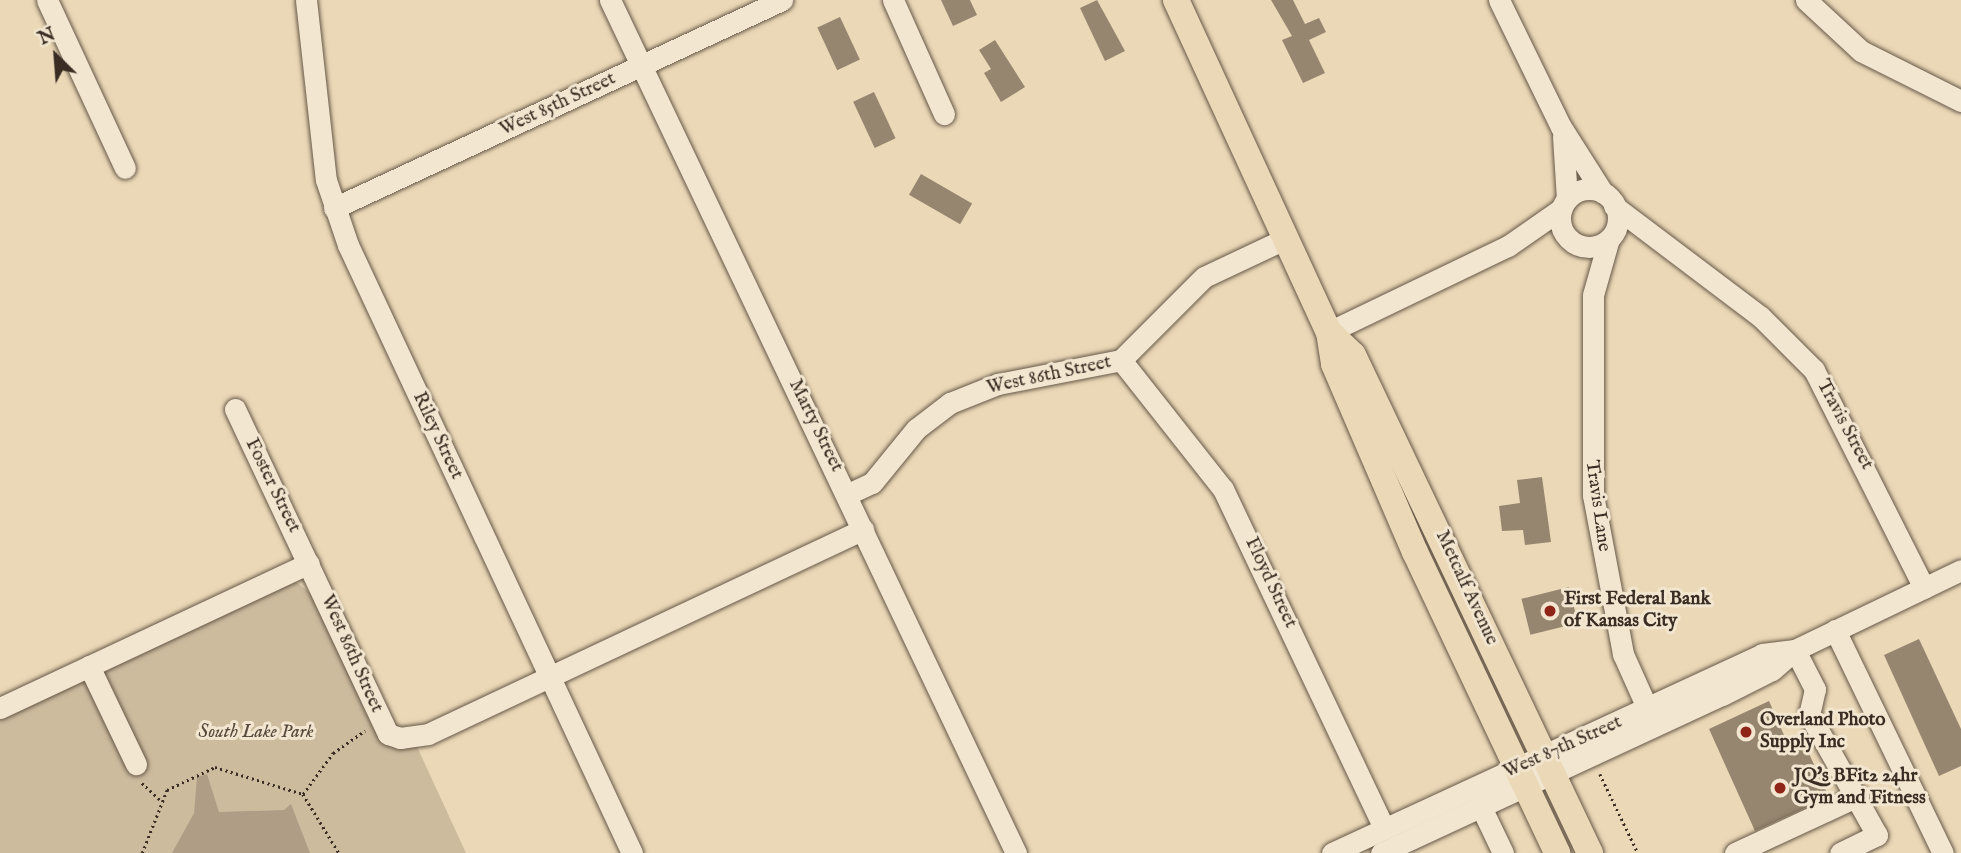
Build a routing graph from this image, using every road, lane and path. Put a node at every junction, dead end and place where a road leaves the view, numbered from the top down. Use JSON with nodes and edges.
{"nodes":[{"id":1,"x":47,"y":0,"type":"edge"},
{"id":2,"x":306,"y":0,"type":"edge"},
{"id":3,"x":610,"y":0,"type":"edge"},
{"id":4,"x":782,"y":0,"type":"edge"},
{"id":5,"x":893,"y":0,"type":"edge"},
{"id":6,"x":1176,"y":0,"type":"edge"},
{"id":7,"x":1499,"y":0,"type":"edge"},
{"id":8,"x":1806,"y":0,"type":"edge"},
{"id":9,"x":641,"y":65,"type":"junction"},
{"id":10,"x":1961,"y":101,"type":"edge"},
{"id":11,"x":944,"y":114,"type":"dead end"},
{"id":12,"x":1561,"y":127,"type":"junction"},
{"id":13,"x":125,"y":168,"type":"dead end"},
{"id":14,"x":1609,"y":199,"type":"junction"},
{"id":15,"x":1564,"y":204,"type":"junction"},
{"id":16,"x":334,"y":208,"type":"junction"},
{"id":17,"x":1287,"y":238,"type":"junction"},
{"id":18,"x":1570,"y":239,"type":"junction"},
{"id":19,"x":1610,"y":239,"type":"junction"},
{"id":20,"x":1657,"y":243,"type":"junction"},
{"id":21,"x":1508,"y":246,"type":"junction"},
{"id":22,"x":1593,"y":295,"type":"junction"},
{"id":23,"x":1329,"y":332,"type":"junction"},
{"id":24,"x":1121,"y":360,"type":"junction"},
{"id":25,"x":235,"y":409,"type":"dead end"},
{"id":26,"x":848,"y":494,"type":"junction"},
{"id":27,"x":863,"y":529,"type":"junction"},
{"id":28,"x":309,"y":563,"type":"junction"},
{"id":29,"x":1961,"y":570,"type":"edge"},
{"id":30,"x":1924,"y":588,"type":"junction"},
{"id":31,"x":1835,"y":630,"type":"junction"},
{"id":32,"x":1795,"y":649,"type":"junction"},
{"id":33,"x":89,"y":666,"type":"junction"},
{"id":34,"x":550,"y":676,"type":"junction"},
{"id":35,"x":0,"y":708,"type":"edge"},
{"id":36,"x":1648,"y":710,"type":"junction"},
{"id":37,"x":365,"y":731,"type":"dead end"},
{"id":38,"x":1591,"y":757,"type":"junction"},
{"id":39,"x":136,"y":764,"type":"joint"},
{"id":40,"x":1549,"y":765,"type":"junction"},
{"id":41,"x":1521,"y":778,"type":"junction"},
{"id":42,"x":303,"y":794,"type":"junction"},
{"id":43,"x":1858,"y":796,"type":"junction"},
{"id":44,"x":160,"y":800,"type":"junction"},
{"id":45,"x":1482,"y":807,"type":"junction"},
{"id":46,"x":1384,"y":828,"type":"junction"},
{"id":47,"x":142,"y":853,"type":"edge"},
{"id":48,"x":338,"y":853,"type":"edge"},
{"id":49,"x":632,"y":853,"type":"edge"},
{"id":50,"x":1016,"y":853,"type":"edge"},
{"id":51,"x":1332,"y":853,"type":"edge"},
{"id":52,"x":1381,"y":853,"type":"edge"},
{"id":53,"x":1503,"y":853,"type":"edge"},
{"id":54,"x":1556,"y":853,"type":"edge"},
{"id":55,"x":1590,"y":853,"type":"edge"},
{"id":56,"x":1638,"y":853,"type":"edge"},
{"id":57,"x":1735,"y":853,"type":"edge"},
{"id":58,"x":1840,"y":853,"type":"edge"},
{"id":59,"x":1942,"y":853,"type":"edge"}],
"edges":[{"from":1,"to":13,"type":"street"},
{"from":2,"to":16,"type":"street","name":"Riley Street"},
{"from":3,"to":9,"type":"street","name":"Marty Street"},
{"from":4,"to":9,"type":"street","name":"West 85th Street"},
{"from":5,"to":11,"type":"street"},
{"from":6,"to":17,"type":"main road","name":"Metcalf Avenue"},
{"from":7,"to":12,"type":"street","name":"Travis Street"},
{"from":8,"to":10,"type":"street"},
{"from":9,"to":16,"type":"street","name":"West 85th Street"},
{"from":9,"to":26,"type":"street","name":"Marty Street"},
{"from":12,"to":14,"type":"street","name":"Travis Street"},
{"from":12,"to":15,"type":"street","name":"Travis Street"},
{"from":14,"to":15,"type":"street"},
{"from":14,"to":19,"type":"street"},
{"from":14,"to":20,"type":"street","name":"Travis Street"},
{"from":15,"to":18,"type":"street"},
{"from":15,"to":21,"type":"street"},
{"from":16,"to":34,"type":"street","name":"Riley Street"},
{"from":17,"to":23,"type":"main road","name":"Metcalf Avenue"},
{"from":17,"to":24,"type":"street","name":"West 86th Street"},
{"from":18,"to":19,"type":"street"},
{"from":18,"to":21,"type":"street"},
{"from":18,"to":22,"type":"street","name":"Travis Lane"},
{"from":19,"to":20,"type":"street","name":"Travis Street"},
{"from":19,"to":22,"type":"street","name":"Travis Lane"},
{"from":20,"to":30,"type":"street","name":"Travis Street"},
{"from":21,"to":23,"type":"street"},
{"from":22,"to":36,"type":"street","name":"Travis Lane"},
{"from":23,"to":40,"type":"main road","name":"Metcalf Avenue"},
{"from":23,"to":41,"type":"main road","name":"Metcalf Avenue"},
{"from":24,"to":26,"type":"street","name":"West 86th Street"},
{"from":24,"to":46,"type":"street","name":"Floyd Street"},
{"from":25,"to":28,"type":"street","name":"Foster Street"},
{"from":26,"to":27,"type":"street","name":"Marty Street"},
{"from":27,"to":34,"type":"street","name":"West 86th Street"},
{"from":27,"to":50,"type":"street","name":"Marty Street"},
{"from":28,"to":33,"type":"street"},
{"from":28,"to":34,"type":"street","name":"West 86th Street"},
{"from":29,"to":30,"type":"street","name":"West 87th Street"},
{"from":30,"to":31,"type":"street","name":"West 87th Street"},
{"from":31,"to":32,"type":"street","name":"West 87th Street"},
{"from":31,"to":59,"type":"street"},
{"from":32,"to":36,"type":"street","name":"West 87th Street"},
{"from":32,"to":38,"type":"street","name":"West 87th Street"},
{"from":32,"to":43,"type":"street"},
{"from":33,"to":35,"type":"street"},
{"from":33,"to":39,"type":"street"},
{"from":34,"to":49,"type":"street","name":"Riley Street"},
{"from":36,"to":40,"type":"street","name":"West 87th Street"},
{"from":37,"to":42,"type":"path"},
{"from":38,"to":40,"type":"street","name":"West 87th Street"},
{"from":38,"to":56,"type":"path"},
{"from":39,"to":44,"type":"path"},
{"from":40,"to":41,"type":"street","name":"West 87th Street"},
{"from":40,"to":55,"type":"main road","name":"Metcalf Avenue"},
{"from":41,"to":45,"type":"street","name":"West 87th Street"},
{"from":41,"to":46,"type":"street","name":"West 87th Street"},
{"from":41,"to":54,"type":"main road","name":"Metcalf Avenue"},
{"from":42,"to":44,"type":"path"},
{"from":42,"to":48,"type":"path"},
{"from":43,"to":57,"type":"street"},
{"from":43,"to":58,"type":"street"},
{"from":44,"to":47,"type":"path"},
{"from":45,"to":52,"type":"street","name":"West 87th Street"},
{"from":45,"to":53,"type":"street"},
{"from":46,"to":51,"type":"street","name":"West 87th Street"}]}
